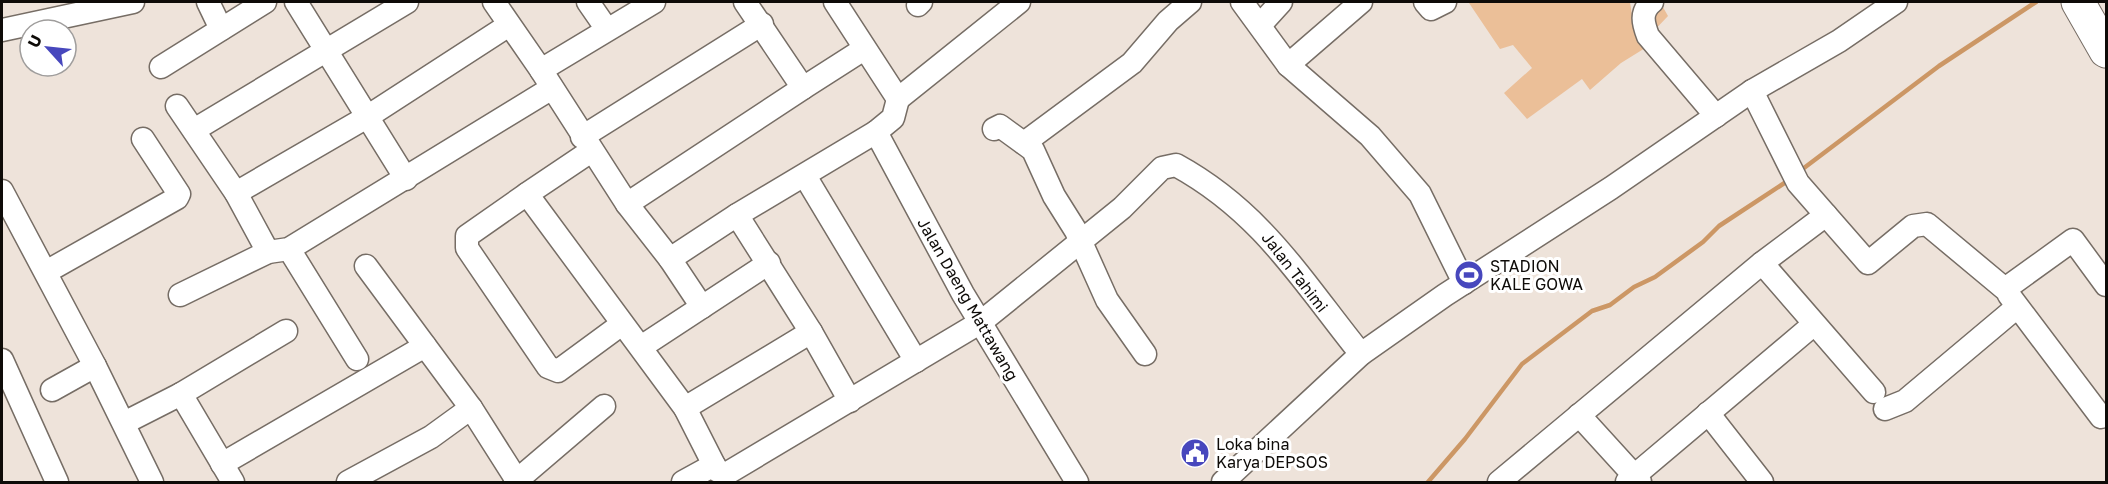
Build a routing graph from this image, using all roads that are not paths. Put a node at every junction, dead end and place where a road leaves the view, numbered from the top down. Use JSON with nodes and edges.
{"nodes":[{"id":1,"x":133,"y":2,"type":"edge"},
{"id":2,"x":208,"y":2,"type":"edge"},
{"id":3,"x":265,"y":2,"type":"edge"},
{"id":4,"x":296,"y":2,"type":"edge"},
{"id":5,"x":406,"y":2,"type":"edge"},
{"id":6,"x":494,"y":2,"type":"edge"},
{"id":7,"x":588,"y":2,"type":"edge"},
{"id":8,"x":654,"y":2,"type":"edge"},
{"id":9,"x":745,"y":2,"type":"edge"},
{"id":10,"x":835,"y":2,"type":"edge"},
{"id":11,"x":1019,"y":2,"type":"edge"},
{"id":12,"x":1190,"y":2,"type":"edge"},
{"id":13,"x":1242,"y":2,"type":"edge"},
{"id":14,"x":1281,"y":2,"type":"edge"},
{"id":15,"x":1361,"y":2,"type":"edge"},
{"id":16,"x":1425,"y":2,"type":"edge"},
{"id":17,"x":1445,"y":2,"type":"edge"},
{"id":18,"x":1652,"y":2,"type":"edge"},
{"id":19,"x":1896,"y":2,"type":"edge"},
{"id":20,"x":2078,"y":2,"type":"edge"},
{"id":21,"x":2098,"y":2,"type":"edge"},
{"id":22,"x":44,"y":10,"type":"edge"},
{"id":23,"x":2106,"y":14,"type":"edge"},
{"id":24,"x":762,"y":24,"type":"junction"},
{"id":25,"x":1261,"y":24,"type":"junction"},
{"id":26,"x":509,"y":25,"type":"junction"},
{"id":27,"x":606,"y":28,"type":"junction"},
{"id":28,"x":221,"y":29,"type":"junction"},
{"id":29,"x":2,"y":30,"type":"edge"},
{"id":30,"x":864,"y":49,"type":"junction"},
{"id":31,"x":2106,"y":51,"type":"edge"},
{"id":32,"x":327,"y":52,"type":"junction"},
{"id":33,"x":1288,"y":65,"type":"junction"},
{"id":34,"x":161,"y":67,"type":"dead end"},
{"id":35,"x":547,"y":79,"type":"junction"},
{"id":36,"x":803,"y":88,"type":"junction"},
{"id":37,"x":1752,"y":91,"type":"junction"},
{"id":38,"x":177,"y":106,"type":"dead end"},
{"id":39,"x":889,"y":116,"type":"junction"},
{"id":40,"x":1716,"y":116,"type":"junction"},
{"id":41,"x":367,"y":117,"type":"junction"},
{"id":42,"x":994,"y":129,"type":"dead end"},
{"id":43,"x":194,"y":130,"type":"junction"},
{"id":44,"x":143,"y":139,"type":"dead end"},
{"id":45,"x":1024,"y":142,"type":"junction"},
{"id":46,"x":587,"y":144,"type":"junction"},
{"id":47,"x":805,"y":176,"type":"junction"},
{"id":48,"x":406,"y":179,"type":"junction"},
{"id":49,"x":2,"y":191,"type":"edge"},
{"id":50,"x":236,"y":193,"type":"junction"},
{"id":51,"x":527,"y":194,"type":"junction"},
{"id":52,"x":627,"y":204,"type":"junction"},
{"id":53,"x":1826,"y":214,"type":"junction"},
{"id":54,"x":737,"y":215,"type":"junction"},
{"id":55,"x":1081,"y":241,"type":"junction"},
{"id":56,"x":278,"y":250,"type":"junction"},
{"id":57,"x":670,"y":259,"type":"junction"},
{"id":58,"x":769,"y":263,"type":"junction"},
{"id":59,"x":1762,"y":263,"type":"junction"},
{"id":60,"x":366,"y":266,"type":"dead end"},
{"id":61,"x":46,"y":272,"type":"junction"},
{"id":62,"x":1464,"y":283,"type":"junction"},
{"id":63,"x":2106,"y":285,"type":"edge"},
{"id":64,"x":180,"y":295,"type":"dead end"},
{"id":65,"x":2011,"y":298,"type":"junction"},
{"id":66,"x":702,"y":307,"type":"junction"},
{"id":67,"x":981,"y":322,"type":"junction"},
{"id":68,"x":622,"y":324,"type":"junction"},
{"id":69,"x":1813,"y":325,"type":"junction"},
{"id":70,"x":286,"y":331,"type":"dead end"},
{"id":71,"x":811,"y":332,"type":"junction"},
{"id":72,"x":425,"y":346,"type":"junction"},
{"id":73,"x":641,"y":347,"type":"junction"},
{"id":74,"x":1145,"y":354,"type":"dead end"},
{"id":75,"x":1361,"y":354,"type":"junction"},
{"id":76,"x":357,"y":359,"type":"dead end"},
{"id":77,"x":2,"y":360,"type":"edge"},
{"id":78,"x":916,"y":361,"type":"junction"},
{"id":79,"x":95,"y":366,"type":"junction"},
{"id":80,"x":52,"y":390,"type":"dead end"},
{"id":81,"x":181,"y":394,"type":"junction"},
{"id":82,"x":850,"y":400,"type":"junction"},
{"id":83,"x":604,"y":406,"type":"dead end"},
{"id":84,"x":471,"y":408,"type":"junction"},
{"id":85,"x":685,"y":408,"type":"junction"},
{"id":86,"x":11,"y":409,"type":"edge"},
{"id":87,"x":1708,"y":413,"type":"junction"},
{"id":88,"x":1579,"y":415,"type":"junction"},
{"id":89,"x":2101,"y":417,"type":"dead end"},
{"id":90,"x":123,"y":423,"type":"junction"},
{"id":91,"x":714,"y":465,"type":"junction"},
{"id":92,"x":227,"y":473,"type":"edge"},
{"id":93,"x":1634,"y":480,"type":"edge"},
{"id":94,"x":517,"y":482,"type":"edge"},
{"id":95,"x":57,"y":483,"type":"edge"},
{"id":96,"x":152,"y":483,"type":"edge"},
{"id":97,"x":348,"y":483,"type":"edge"},
{"id":98,"x":683,"y":483,"type":"edge"},
{"id":99,"x":1077,"y":483,"type":"edge"},
{"id":100,"x":1223,"y":483,"type":"edge"},
{"id":101,"x":1499,"y":483,"type":"edge"},
{"id":102,"x":1762,"y":483,"type":"edge"}],
"edges":[{"from":1,"to":22,"type":"street"},
{"from":2,"to":28,"type":"street"},
{"from":3,"to":28,"type":"street"},
{"from":4,"to":32,"type":"street"},
{"from":5,"to":32,"type":"street"},
{"from":6,"to":26,"type":"street"},
{"from":7,"to":27,"type":"street"},
{"from":8,"to":27,"type":"street"},
{"from":9,"to":24,"type":"street"},
{"from":10,"to":30,"type":"street","name":"Jalan Daeng Mattawang"},
{"from":11,"to":39,"type":"street"},
{"from":12,"to":45,"type":"street"},
{"from":13,"to":25,"type":"street"},
{"from":14,"to":25,"type":"street"},
{"from":15,"to":33,"type":"street"},
{"from":16,"to":17,"type":"street"},
{"from":18,"to":40,"type":"street"},
{"from":19,"to":37,"type":"street"},
{"from":20,"to":31,"type":"highway"},
{"from":21,"to":23,"type":"highway"},
{"from":22,"to":29,"type":"street"},
{"from":24,"to":36,"type":"street"},
{"from":24,"to":46,"type":"street"},
{"from":25,"to":33,"type":"street"},
{"from":26,"to":35,"type":"street"},
{"from":26,"to":41,"type":"street"},
{"from":27,"to":35,"type":"street"},
{"from":28,"to":34,"type":"street"},
{"from":30,"to":36,"type":"street"},
{"from":30,"to":39,"type":"street","name":"Jalan Daeng Mattawang"},
{"from":32,"to":41,"type":"street"},
{"from":32,"to":43,"type":"street"},
{"from":33,"to":62,"type":"street"},
{"from":35,"to":46,"type":"street"},
{"from":35,"to":48,"type":"street"},
{"from":36,"to":52,"type":"street"},
{"from":37,"to":40,"type":"street"},
{"from":37,"to":53,"type":"street"},
{"from":38,"to":43,"type":"street"},
{"from":39,"to":47,"type":"street"},
{"from":39,"to":67,"type":"street","name":"Jalan Daeng Mattawang"},
{"from":40,"to":62,"type":"street"},
{"from":41,"to":48,"type":"street"},
{"from":41,"to":50,"type":"street"},
{"from":42,"to":45,"type":"street"},
{"from":43,"to":50,"type":"street"},
{"from":44,"to":61,"type":"street"},
{"from":45,"to":55,"type":"street"},
{"from":46,"to":51,"type":"street"},
{"from":46,"to":52,"type":"street"},
{"from":47,"to":54,"type":"street"},
{"from":47,"to":78,"type":"street"},
{"from":48,"to":56,"type":"street"},
{"from":49,"to":61,"type":"street"},
{"from":50,"to":56,"type":"street"},
{"from":51,"to":68,"type":"street"},
{"from":51,"to":68,"type":"street"},
{"from":52,"to":57,"type":"street"},
{"from":53,"to":59,"type":"street"},
{"from":53,"to":65,"type":"street"},
{"from":54,"to":57,"type":"street"},
{"from":54,"to":58,"type":"street"},
{"from":55,"to":67,"type":"street","name":"Jalan Tahimi"},
{"from":55,"to":74,"type":"street"},
{"from":55,"to":75,"type":"street","name":"Jalan Tahimi"},
{"from":56,"to":64,"type":"street"},
{"from":56,"to":76,"type":"street"},
{"from":57,"to":66,"type":"street"},
{"from":58,"to":66,"type":"street"},
{"from":58,"to":71,"type":"street"},
{"from":59,"to":69,"type":"street"},
{"from":59,"to":88,"type":"street"},
{"from":60,"to":72,"type":"street"},
{"from":61,"to":79,"type":"street"},
{"from":62,"to":75,"type":"street"},
{"from":63,"to":65,"type":"street"},
{"from":65,"to":69,"type":"street"},
{"from":65,"to":89,"type":"street"},
{"from":66,"to":73,"type":"street"},
{"from":67,"to":78,"type":"street","name":"Jalan Tahimi"},
{"from":67,"to":99,"type":"street","name":"Jalan Daeng Mattawang"},
{"from":68,"to":73,"type":"street"},
{"from":69,"to":87,"type":"street"},
{"from":70,"to":81,"type":"street"},
{"from":71,"to":82,"type":"street"},
{"from":71,"to":85,"type":"street"},
{"from":72,"to":84,"type":"street"},
{"from":72,"to":92,"type":"street"},
{"from":73,"to":85,"type":"street"},
{"from":75,"to":100,"type":"street"},
{"from":77,"to":86,"type":"street"},
{"from":78,"to":82,"type":"street","name":"Jalan Tahimi"},
{"from":79,"to":80,"type":"street"},
{"from":79,"to":90,"type":"street"},
{"from":81,"to":90,"type":"street"},
{"from":81,"to":92,"type":"street"},
{"from":82,"to":91,"type":"street","name":"Jalan Tahimi"},
{"from":83,"to":94,"type":"street"},
{"from":84,"to":94,"type":"street"},
{"from":84,"to":97,"type":"street"},
{"from":85,"to":91,"type":"street"},
{"from":86,"to":95,"type":"street"},
{"from":87,"to":93,"type":"street"},
{"from":87,"to":102,"type":"street"},
{"from":88,"to":93,"type":"street"},
{"from":88,"to":101,"type":"street"},
{"from":90,"to":96,"type":"street"},
{"from":91,"to":98,"type":"street"}]}
